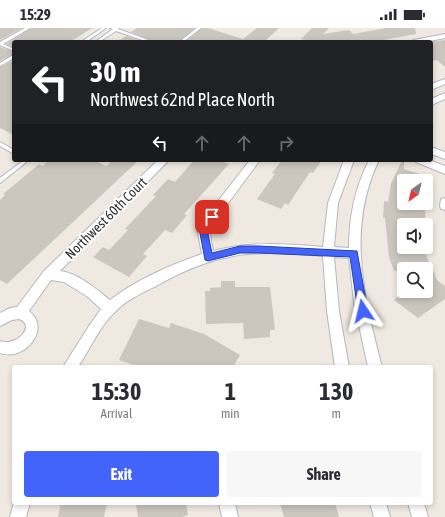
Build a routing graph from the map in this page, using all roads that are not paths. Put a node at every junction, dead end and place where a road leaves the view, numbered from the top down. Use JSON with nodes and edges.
{"nodes":[{"id":1,"x":28,"y":28,"type":"edge"},
{"id":2,"x":104,"y":28,"type":"edge"},
{"id":3,"x":115,"y":28,"type":"edge"},
{"id":4,"x":199,"y":28,"type":"edge"},
{"id":5,"x":445,"y":36,"type":"edge"},
{"id":6,"x":86,"y":40,"type":"edge"},
{"id":7,"x":100,"y":40,"type":"edge"},
{"id":8,"x":147,"y":40,"type":"edge"},
{"id":9,"x":184,"y":40,"type":"edge"},
{"id":10,"x":424,"y":40,"type":"edge"},
{"id":11,"x":0,"y":44,"type":"edge"},
{"id":12,"x":12,"y":49,"type":"edge"},
{"id":13,"x":12,"y":57,"type":"edge"},
{"id":14,"x":0,"y":65,"type":"edge"},
{"id":15,"x":445,"y":80,"type":"edge"},
{"id":16,"x":433,"y":86,"type":"edge"},
{"id":17,"x":445,"y":96,"type":"edge"},
{"id":18,"x":433,"y":101,"type":"edge"},
{"id":19,"x":0,"y":144,"type":"edge"},
{"id":20,"x":12,"y":151,"type":"edge"},
{"id":21,"x":433,"y":151,"type":"edge"},
{"id":22,"x":445,"y":156,"type":"edge"},
{"id":23,"x":24,"y":162,"type":"edge"},
{"id":24,"x":162,"y":162,"type":"edge"},
{"id":25,"x":253,"y":162,"type":"edge"},
{"id":26,"x":348,"y":162,"type":"edge"},
{"id":27,"x":373,"y":162,"type":"edge"},
{"id":28,"x":424,"y":162,"type":"edge"},
{"id":29,"x":445,"y":170,"type":"edge"},
{"id":30,"x":0,"y":181,"type":"edge"},
{"id":31,"x":445,"y":202,"type":"edge"},
{"id":32,"x":445,"y":206,"type":"edge"},
{"id":33,"x":328,"y":252,"type":"junction"},
{"id":34,"x":354,"y":253,"type":"junction"},
{"id":35,"x":208,"y":257,"type":"junction"},
{"id":36,"x":48,"y":275,"type":"junction"},
{"id":37,"x":110,"y":308,"type":"junction"},
{"id":38,"x":20,"y":313,"type":"junction"},
{"id":39,"x":0,"y":320,"type":"edge"},
{"id":40,"x":0,"y":347,"type":"edge"},
{"id":41,"x":71,"y":365,"type":"edge"},
{"id":42,"x":342,"y":365,"type":"edge"},
{"id":43,"x":374,"y":365,"type":"edge"},
{"id":44,"x":21,"y":505,"type":"edge"},
{"id":45,"x":227,"y":505,"type":"edge"},
{"id":46,"x":379,"y":505,"type":"edge"},
{"id":47,"x":417,"y":505,"type":"edge"},
{"id":48,"x":18,"y":517,"type":"edge"},
{"id":49,"x":230,"y":517,"type":"edge"},
{"id":50,"x":382,"y":517,"type":"edge"},
{"id":51,"x":420,"y":517,"type":"edge"}],
"edges":[{"from":1,"to":11,"type":"lane"},
{"from":2,"to":6,"type":"lane"},
{"from":3,"to":7,"type":"lane"},
{"from":3,"to":8,"type":"lane"},
{"from":4,"to":9,"type":"lane"},
{"from":5,"to":10,"type":"street"},
{"from":11,"to":12,"type":"lane"},
{"from":13,"to":14,"type":"lane"},
{"from":15,"to":16,"type":"street"},
{"from":17,"to":18,"type":"street"},
{"from":19,"to":20,"type":"lane"},
{"from":21,"to":22,"type":"street"},
{"from":23,"to":30,"type":"lane"},
{"from":24,"to":36,"type":"street","name":"Northwest 60th Court"},
{"from":25,"to":35,"type":"street"},
{"from":26,"to":33,"type":"street"},
{"from":27,"to":34,"type":"street"},
{"from":28,"to":29,"type":"street"},
{"from":31,"to":32,"type":"street"},
{"from":33,"to":34,"type":"street"},
{"from":33,"to":35,"type":"street"},
{"from":33,"to":42,"type":"street"},
{"from":34,"to":43,"type":"street"},
{"from":35,"to":37,"type":"street"},
{"from":36,"to":37,"type":"street","name":"Northwest 60th Court"},
{"from":36,"to":38,"type":"street","name":"Northwest 60th Court"},
{"from":37,"to":41,"type":"street"},
{"from":38,"to":39,"type":"street"},
{"from":38,"to":40,"type":"street"},
{"from":44,"to":48,"type":"street"},
{"from":45,"to":49,"type":"street"},
{"from":46,"to":50,"type":"street"},
{"from":47,"to":51,"type":"street"}]}
